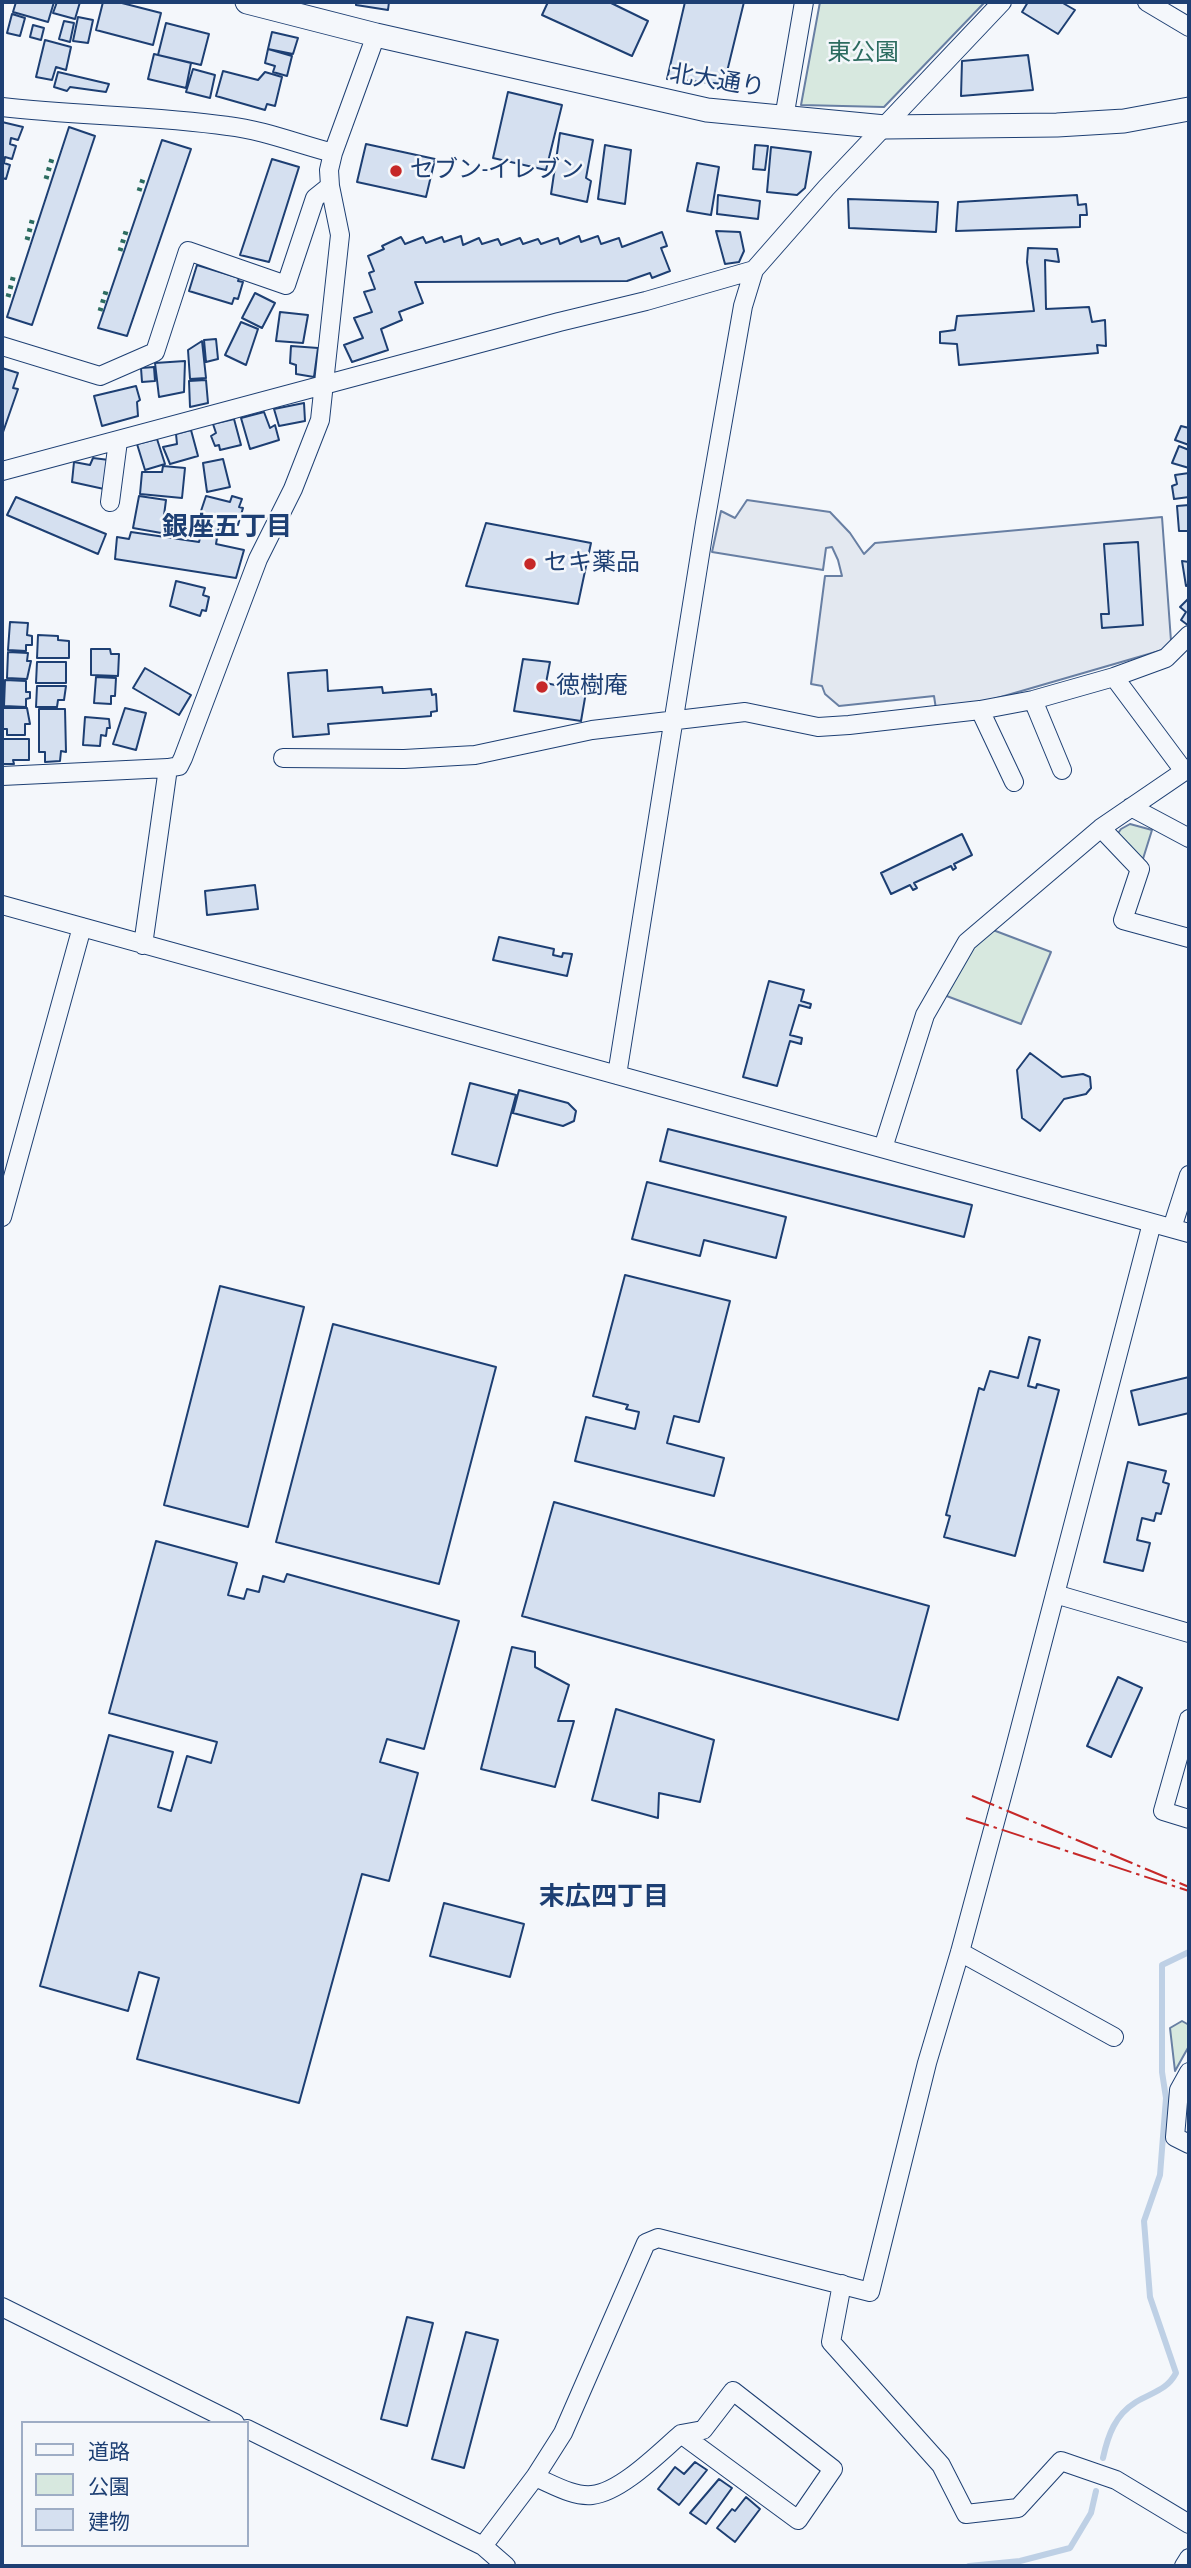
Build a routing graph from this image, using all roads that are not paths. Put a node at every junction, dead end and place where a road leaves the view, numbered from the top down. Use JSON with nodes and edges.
{"nodes":[{"id":1,"x":247,"y":2,"type":"edge"},
{"id":2,"x":804,"y":2,"type":"edge"},
{"id":3,"x":1002,"y":2,"type":"edge"},
{"id":4,"x":1147,"y":2,"type":"edge"},
{"id":5,"x":281,"y":6,"type":"edge"},
{"id":6,"x":1189,"y":27,"type":"edge"},
{"id":7,"x":376,"y":35,"type":"junction"},
{"id":8,"x":2,"y":107,"type":"edge"},
{"id":9,"x":1189,"y":109,"type":"edge"},
{"id":10,"x":784,"y":118,"type":"junction"},
{"id":11,"x":885,"y":127,"type":"junction"},
{"id":12,"x":333,"y":153,"type":"junction"},
{"id":13,"x":330,"y":186,"type":"junction"},
{"id":14,"x":754,"y":270,"type":"junction"},
{"id":15,"x":2,"y":346,"type":"edge"},
{"id":16,"x":323,"y":386,"type":"junction"},
{"id":17,"x":118,"y":441,"type":"junction"},
{"id":18,"x":2,"y":471,"type":"edge"},
{"id":19,"x":110,"y":502,"type":"dead end"},
{"id":20,"x":1189,"y":635,"type":"edge"},
{"id":21,"x":1114,"y":677,"type":"junction"},
{"id":22,"x":1032,"y":700,"type":"junction"},
{"id":23,"x":980,"y":710,"type":"junction"},
{"id":24,"x":675,"y":719,"type":"junction"},
{"id":25,"x":283,"y":758,"type":"dead end"},
{"id":26,"x":168,"y":768,"type":"junction"},
{"id":27,"x":1186,"y":769,"type":"edge"},
{"id":28,"x":1062,"y":770,"type":"dead end"},
{"id":29,"x":2,"y":776,"type":"edge"},
{"id":30,"x":1014,"y":782,"type":"dead end"},
{"id":31,"x":1131,"y":807,"type":"junction"},
{"id":32,"x":1101,"y":828,"type":"junction"},
{"id":33,"x":1189,"y":838,"type":"edge"},
{"id":34,"x":2,"y":905,"type":"edge"},
{"id":35,"x":82,"y":927,"type":"junction"},
{"id":36,"x":1189,"y":938,"type":"edge"},
{"id":37,"x":143,"y":945,"type":"junction"},
{"id":38,"x":617,"y":1075,"type":"junction"},
{"id":39,"x":883,"y":1148,"type":"junction"},
{"id":40,"x":1189,"y":1175,"type":"edge"},
{"id":41,"x":2,"y":1217,"type":"edge"},
{"id":42,"x":1152,"y":1223,"type":"junction"},
{"id":43,"x":1171,"y":1228,"type":"junction"},
{"id":44,"x":1189,"y":1233,"type":"edge"},
{"id":45,"x":1055,"y":1594,"type":"junction"},
{"id":46,"x":1189,"y":1633,"type":"edge"},
{"id":47,"x":1189,"y":1719,"type":"edge"},
{"id":48,"x":1189,"y":1819,"type":"edge"},
{"id":49,"x":960,"y":1952,"type":"junction"},
{"id":50,"x":1114,"y":2037,"type":"dead end"},
{"id":51,"x":1189,"y":2072,"type":"edge"},
{"id":52,"x":1189,"y":2144,"type":"edge"},
{"id":53,"x":842,"y":2284,"type":"junction"},
{"id":54,"x":2,"y":2307,"type":"edge"},
{"id":55,"x":230,"y":2421,"type":"edge"},
{"id":56,"x":248,"y":2429,"type":"edge"},
{"id":57,"x":681,"y":2434,"type":"junction"},
{"id":58,"x":535,"y":2477,"type":"junction"},
{"id":59,"x":1189,"y":2524,"type":"edge"},
{"id":60,"x":483,"y":2546,"type":"junction"},
{"id":61,"x":1189,"y":2558,"type":"edge"},
{"id":62,"x":506,"y":2566,"type":"edge"},
{"id":63,"x":1184,"y":2566,"type":"edge"}],
"edges":[{"from":1,"to":5,"type":"street","name":"北大通り"},
{"from":2,"to":10,"type":"street"},
{"from":3,"to":11,"type":"street"},
{"from":4,"to":6,"type":"street"},
{"from":5,"to":7,"type":"street","name":"北大通り"},
{"from":7,"to":10,"type":"street","name":"北大通り"},
{"from":7,"to":12,"type":"street"},
{"from":8,"to":12,"type":"street"},
{"from":9,"to":11,"type":"street","name":"北大通り"},
{"from":10,"to":11,"type":"street","name":"北大通り"},
{"from":11,"to":14,"type":"street"},
{"from":12,"to":13,"type":"street"},
{"from":13,"to":15,"type":"street"},
{"from":13,"to":16,"type":"street"},
{"from":14,"to":16,"type":"street"},
{"from":14,"to":24,"type":"street"},
{"from":16,"to":17,"type":"street"},
{"from":16,"to":26,"type":"street"},
{"from":17,"to":18,"type":"street"},
{"from":17,"to":19,"type":"street"},
{"from":20,"to":21,"type":"street"},
{"from":21,"to":22,"type":"street"},
{"from":21,"to":27,"type":"street"},
{"from":22,"to":23,"type":"street"},
{"from":22,"to":28,"type":"street"},
{"from":23,"to":24,"type":"street"},
{"from":23,"to":30,"type":"street"},
{"from":24,"to":25,"type":"street"},
{"from":24,"to":38,"type":"street"},
{"from":26,"to":29,"type":"street"},
{"from":26,"to":37,"type":"street"},
{"from":27,"to":31,"type":"street"},
{"from":31,"to":32,"type":"street"},
{"from":31,"to":33,"type":"street"},
{"from":32,"to":36,"type":"street"},
{"from":32,"to":39,"type":"street"},
{"from":34,"to":35,"type":"street"},
{"from":35,"to":37,"type":"street"},
{"from":35,"to":41,"type":"street"},
{"from":37,"to":38,"type":"street"},
{"from":38,"to":39,"type":"street"},
{"from":39,"to":42,"type":"street"},
{"from":40,"to":43,"type":"street"},
{"from":42,"to":43,"type":"street"},
{"from":42,"to":45,"type":"street"},
{"from":43,"to":44,"type":"street"},
{"from":45,"to":46,"type":"street"},
{"from":45,"to":49,"type":"street"},
{"from":47,"to":48,"type":"street"},
{"from":49,"to":50,"type":"street"},
{"from":49,"to":53,"type":"street"},
{"from":51,"to":52,"type":"street"},
{"from":53,"to":58,"type":"street"},
{"from":53,"to":59,"type":"street"},
{"from":54,"to":55,"type":"street"},
{"from":56,"to":60,"type":"street"},
{"from":57,"to":57,"type":"street"},
{"from":57,"to":58,"type":"street"},
{"from":58,"to":60,"type":"street"},
{"from":60,"to":62,"type":"street"},
{"from":61,"to":63,"type":"street"}]}
